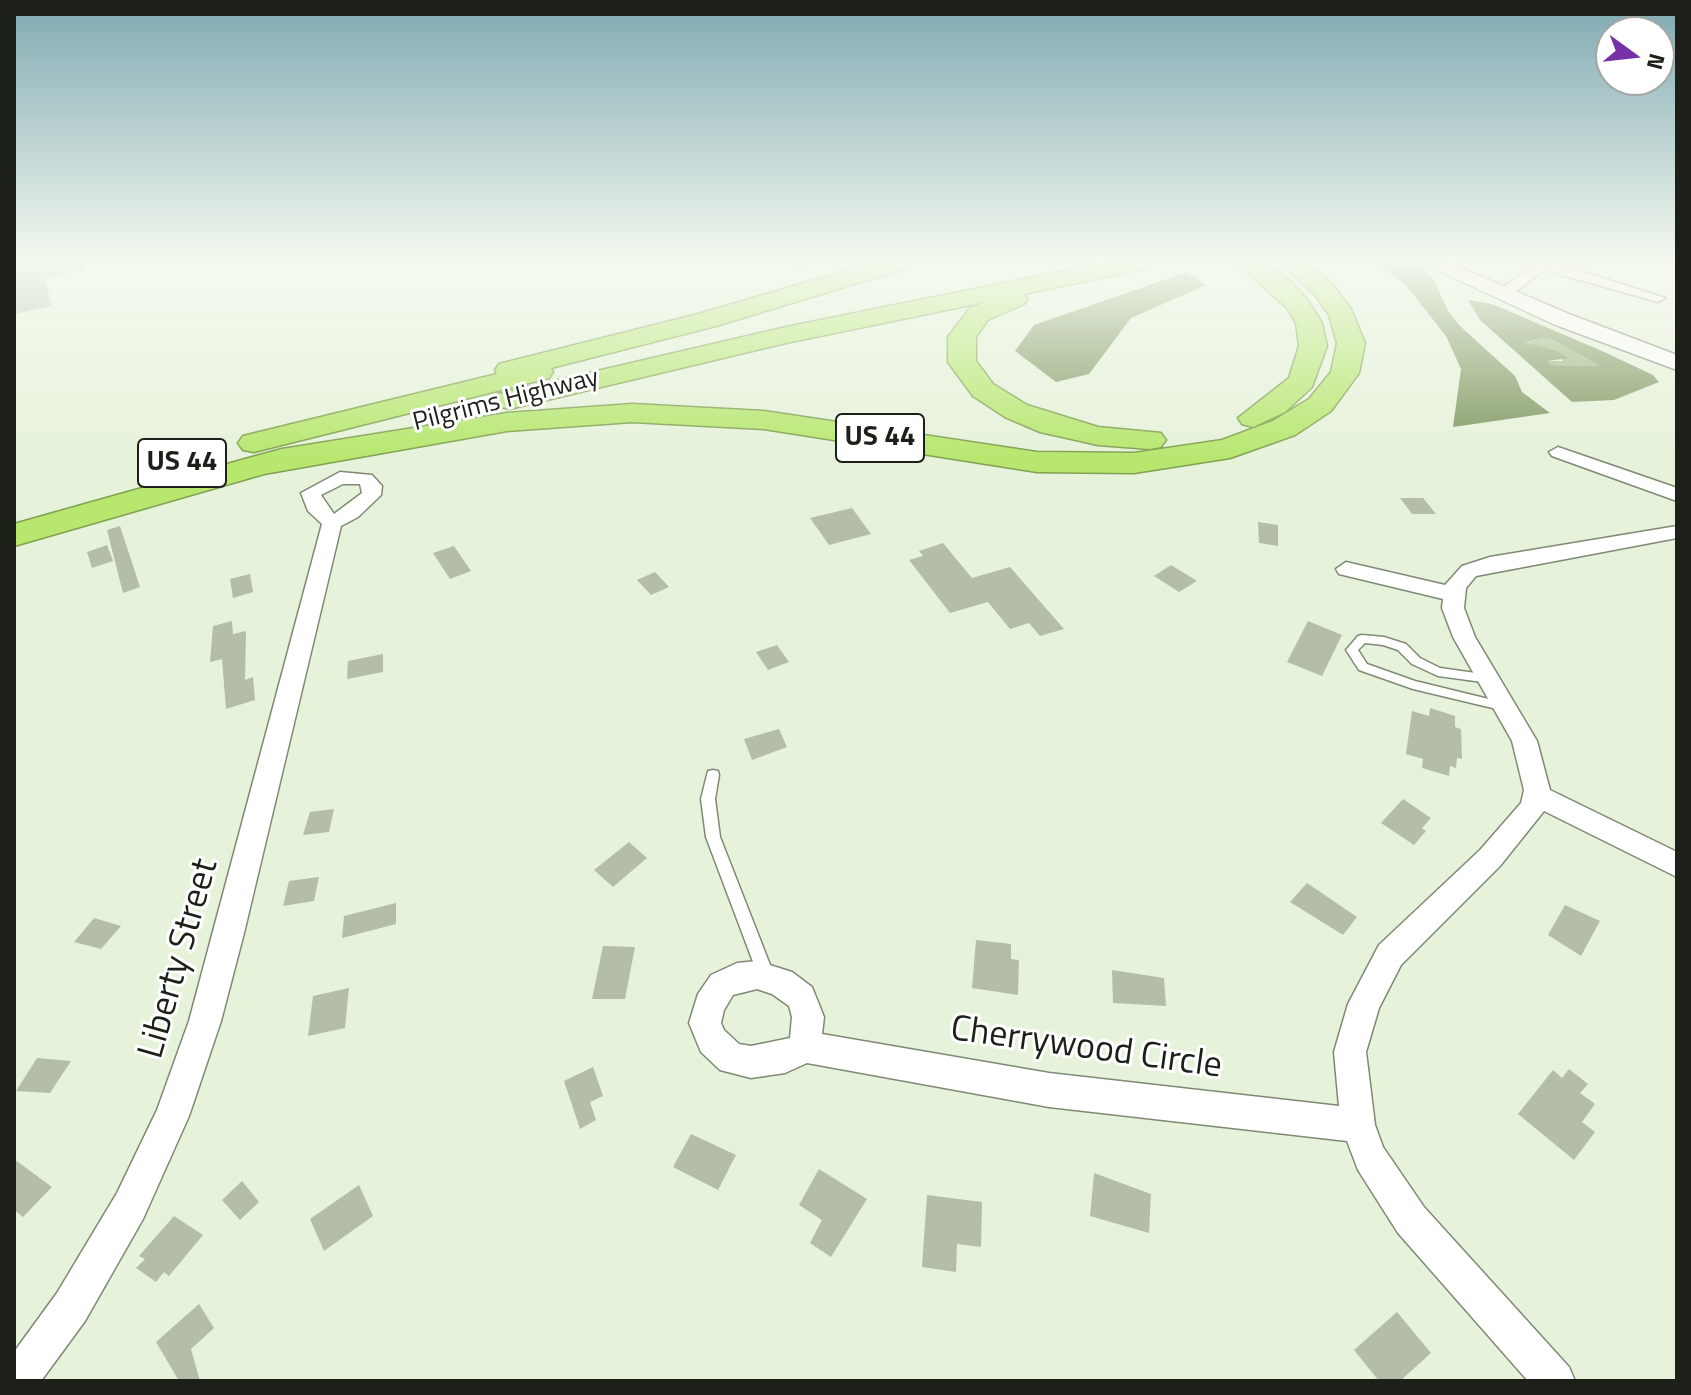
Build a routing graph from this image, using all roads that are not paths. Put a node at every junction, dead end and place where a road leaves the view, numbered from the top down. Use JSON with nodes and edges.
{"nodes":[{"id":1,"x":679,"y":327,"type":"edge"},
{"id":2,"x":739,"y":327,"type":"edge"},
{"id":3,"x":834,"y":327,"type":"edge"},
{"id":4,"x":967,"y":327,"type":"edge"},
{"id":5,"x":1310,"y":327,"type":"edge"},
{"id":6,"x":1346,"y":327,"type":"edge"},
{"id":7,"x":1586,"y":327,"type":"edge"},
{"id":8,"x":1677,"y":363,"type":"edge"},
{"id":9,"x":350,"y":416,"type":"junction"},
{"id":10,"x":1558,"y":452,"type":"dead end"},
{"id":11,"x":256,"y":466,"type":"junction"},
{"id":12,"x":1677,"y":495,"type":"edge"},
{"id":13,"x":14,"y":509,"type":"edge"},
{"id":14,"x":332,"y":523,"type":"dead end"},
{"id":15,"x":1677,"y":532,"type":"edge"},
{"id":16,"x":14,"y":535,"type":"edge"},
{"id":17,"x":1346,"y":569,"type":"dead end"},
{"id":18,"x":1452,"y":594,"type":"junction"},
{"id":19,"x":1438,"y":672,"type":"junction"},
{"id":20,"x":1490,"y":679,"type":"junction"},
{"id":21,"x":1434,"y":692,"type":"junction"},
{"id":22,"x":1505,"y":707,"type":"junction"},
{"id":23,"x":713,"y":775,"type":"dead end"},
{"id":24,"x":1536,"y":795,"type":"junction"},
{"id":25,"x":1677,"y":865,"type":"edge"},
{"id":26,"x":767,"y":978,"type":"junction"},
{"id":27,"x":805,"y":1047,"type":"junction"},
{"id":28,"x":1358,"y":1125,"type":"junction"},
{"id":29,"x":17,"y":1381,"type":"edge"},
{"id":30,"x":1555,"y":1381,"type":"edge"}],
"edges":[{"from":1,"to":9,"type":"highway","number":"US 44"},
{"from":2,"to":9,"type":"highway","name":"Pilgrims Highway"},
{"from":3,"to":11,"type":"highway","name":"Pilgrims Highway"},
{"from":4,"to":5,"type":"highway"},
{"from":6,"to":11,"type":"highway","number":"US 44"},
{"from":7,"to":8,"type":"main road"},
{"from":9,"to":13,"type":"highway","name":"Pilgrims Highway","number":"US 44"},
{"from":10,"to":12,"type":"street"},
{"from":11,"to":16,"type":"highway","name":"Pilgrims Highway","number":"US 44"},
{"from":14,"to":29,"type":"street","name":"Liberty Street"},
{"from":15,"to":18,"type":"street"},
{"from":17,"to":18,"type":"street"},
{"from":18,"to":20,"type":"street"},
{"from":19,"to":20,"type":"lane"},
{"from":19,"to":21,"type":"lane"},
{"from":19,"to":21,"type":"lane"},
{"from":20,"to":22,"type":"street"},
{"from":21,"to":22,"type":"lane"},
{"from":22,"to":24,"type":"street"},
{"from":23,"to":26,"type":"lane"},
{"from":24,"to":25,"type":"street"},
{"from":24,"to":28,"type":"street"},
{"from":26,"to":27,"type":"street"},
{"from":26,"to":27,"type":"street","name":"Cherrywood Circle"},
{"from":27,"to":28,"type":"street","name":"Cherrywood Circle"},
{"from":28,"to":30,"type":"street"}]}
